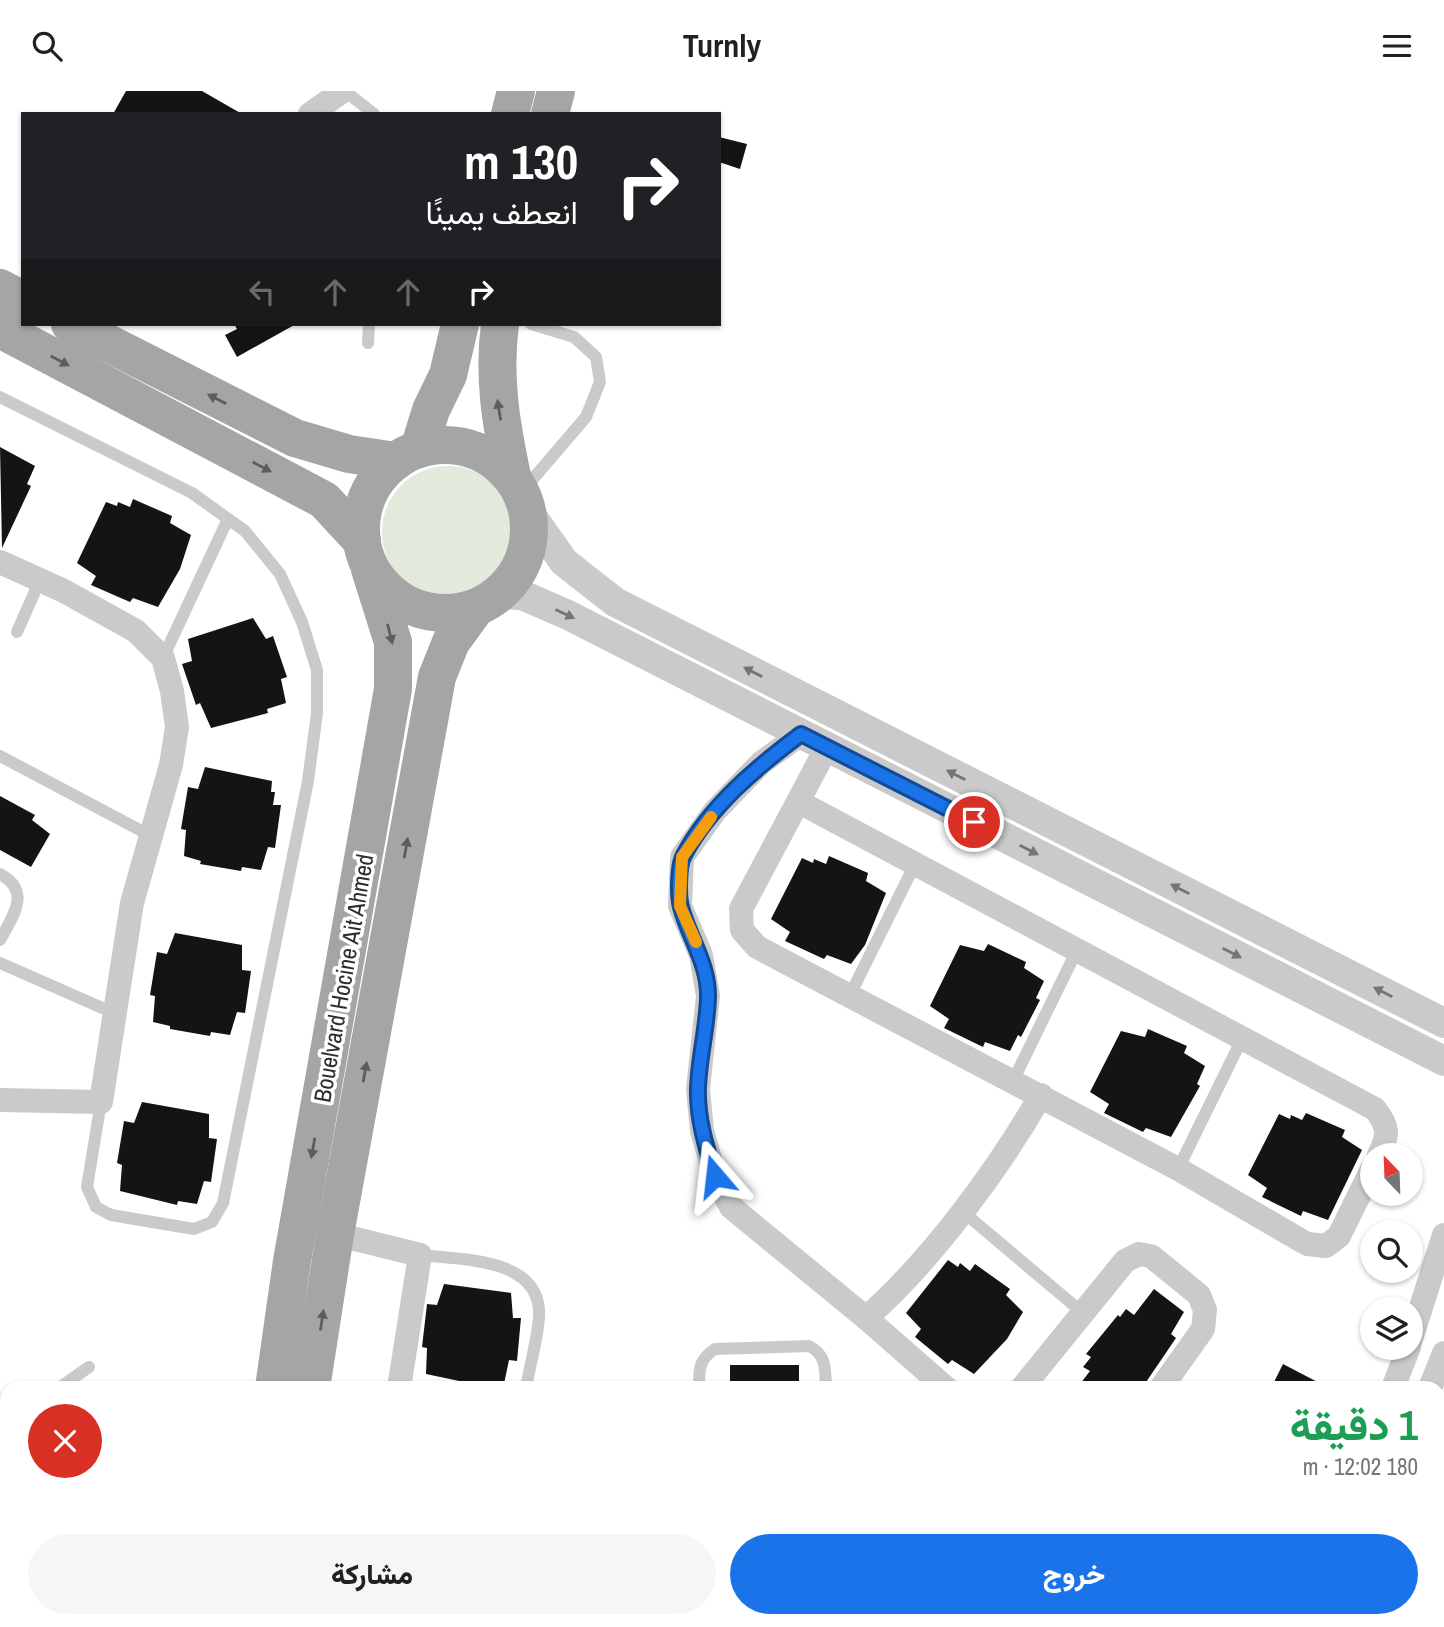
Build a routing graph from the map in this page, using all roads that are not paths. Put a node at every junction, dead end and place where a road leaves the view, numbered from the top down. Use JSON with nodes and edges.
{"nodes":[{"id":1,"x":344,"y":91,"type":"edge"},
{"id":2,"x":516,"y":91,"type":"edge"},
{"id":3,"x":556,"y":91,"type":"edge"},
{"id":4,"x":313,"y":112,"type":"edge"},
{"id":5,"x":371,"y":112,"type":"edge"},
{"id":6,"x":511,"y":112,"type":"edge"},
{"id":7,"x":551,"y":112,"type":"edge"},
{"id":8,"x":0,"y":288,"type":"edge"},
{"id":9,"x":21,"y":299,"type":"edge"},
{"id":10,"x":76,"y":326,"type":"edge"},
{"id":11,"x":369,"y":326,"type":"edge"},
{"id":12,"x":460,"y":326,"type":"edge"},
{"id":13,"x":500,"y":326,"type":"edge"},
{"id":14,"x":538,"y":326,"type":"edge"},
{"id":15,"x":0,"y":329,"type":"edge"},
{"id":16,"x":368,"y":343,"type":"dead end"},
{"id":17,"x":0,"y":397,"type":"edge"},
{"id":18,"x":408,"y":455,"type":"junction"},
{"id":19,"x":520,"y":494,"type":"junction"},
{"id":20,"x":228,"y":519,"type":"junction"},
{"id":21,"x":366,"y":555,"type":"junction"},
{"id":22,"x":0,"y":562,"type":"edge"},
{"id":23,"x":40,"y":580,"type":"junction"},
{"id":24,"x":488,"y":601,"type":"junction"},
{"id":25,"x":17,"y":632,"type":"dead end"},
{"id":26,"x":163,"y":658,"type":"junction"},
{"id":27,"x":814,"y":740,"type":"junction"},
{"id":28,"x":0,"y":756,"type":"edge"},
{"id":29,"x":799,"y":801,"type":"junction"},
{"id":30,"x":151,"y":836,"type":"junction"},
{"id":31,"x":915,"y":864,"type":"junction"},
{"id":32,"x":0,"y":874,"type":"edge"},
{"id":33,"x":0,"y":940,"type":"edge"},
{"id":34,"x":1076,"y":952,"type":"junction"},
{"id":35,"x":0,"y":963,"type":"edge"},
{"id":36,"x":850,"y":995,"type":"junction"},
{"id":37,"x":116,"y":1014,"type":"junction"},
{"id":38,"x":1444,"y":1023,"type":"edge"},
{"id":39,"x":1242,"y":1039,"type":"junction"},
{"id":40,"x":1443,"y":1062,"type":"edge"},
{"id":41,"x":1013,"y":1081,"type":"junction"},
{"id":42,"x":1041,"y":1095,"type":"junction"},
{"id":43,"x":0,"y":1100,"type":"edge"},
{"id":44,"x":101,"y":1102,"type":"junction"},
{"id":45,"x":1385,"y":1143,"type":"edge"},
{"id":46,"x":1178,"y":1168,"type":"junction"},
{"id":47,"x":1360,"y":1193,"type":"edge"},
{"id":48,"x":961,"y":1211,"type":"junction"},
{"id":49,"x":335,"y":1234,"type":"junction"},
{"id":50,"x":1444,"y":1235,"type":"edge"},
{"id":51,"x":420,"y":1255,"type":"junction"},
{"id":52,"x":1423,"y":1301,"type":"edge"},
{"id":53,"x":1083,"y":1313,"type":"junction"},
{"id":54,"x":866,"y":1318,"type":"junction"},
{"id":55,"x":1444,"y":1353,"type":"edge"},
{"id":56,"x":1404,"y":1360,"type":"edge"},
{"id":57,"x":89,"y":1367,"type":"dead end"},
{"id":58,"x":70,"y":1381,"type":"edge"},
{"id":59,"x":275,"y":1381,"type":"edge"},
{"id":60,"x":312,"y":1381,"type":"edge"},
{"id":61,"x":400,"y":1381,"type":"edge"},
{"id":62,"x":527,"y":1381,"type":"edge"},
{"id":63,"x":699,"y":1381,"type":"edge"},
{"id":64,"x":826,"y":1381,"type":"edge"},
{"id":65,"x":938,"y":1381,"type":"edge"},
{"id":66,"x":1028,"y":1381,"type":"edge"},
{"id":67,"x":1166,"y":1381,"type":"edge"},
{"id":68,"x":1396,"y":1381,"type":"edge"},
{"id":69,"x":1433,"y":1381,"type":"edge"}],
"edges":[{"from":1,"to":4,"type":"street"},
{"from":1,"to":5,"type":"lane"},
{"from":2,"to":6,"type":"main road"},
{"from":3,"to":7,"type":"main road"},
{"from":8,"to":9,"type":"main road"},
{"from":18,"to":10,"type":"main road","one_way":true},
{"from":11,"to":16,"type":"lane"},
{"from":12,"to":18,"type":"main road"},
{"from":19,"to":13,"type":"main road","one_way":true},
{"from":14,"to":19,"type":"lane"},
{"from":15,"to":21,"type":"main road","one_way":true},
{"from":17,"to":20,"type":"lane"},
{"from":18,"to":19,"type":"main road"},
{"from":18,"to":21,"type":"main road"},
{"from":19,"to":24,"type":"main road"},
{"from":38,"to":19,"type":"street","one_way":true},
{"from":20,"to":26,"type":"lane"},
{"from":20,"to":44,"type":"lane"},
{"from":21,"to":24,"type":"main road"},
{"from":21,"to":59,"type":"main road","name":"Bouelvard Hocine Ait Ahmed","one_way":true},
{"from":22,"to":23,"type":"street"},
{"from":23,"to":25,"type":"lane"},
{"from":23,"to":26,"type":"street"},
{"from":24,"to":27,"type":"street","one_way":true},
{"from":49,"to":24,"type":"main road","one_way":true},
{"from":26,"to":30,"type":"street"},
{"from":27,"to":29,"type":"street"},
{"from":27,"to":40,"type":"street","one_way":true},
{"from":27,"to":54,"type":"street"},
{"from":28,"to":30,"type":"lane"},
{"from":29,"to":31,"type":"street"},
{"from":29,"to":36,"type":"street"},
{"from":30,"to":37,"type":"street"},
{"from":31,"to":34,"type":"street"},
{"from":31,"to":36,"type":"lane"},
{"from":32,"to":33,"type":"lane"},
{"from":34,"to":39,"type":"street"},
{"from":34,"to":41,"type":"lane"},
{"from":35,"to":37,"type":"lane"},
{"from":36,"to":41,"type":"street"},
{"from":37,"to":44,"type":"street"},
{"from":39,"to":45,"type":"street"},
{"from":39,"to":46,"type":"lane"},
{"from":41,"to":42,"type":"street"},
{"from":42,"to":46,"type":"street"},
{"from":42,"to":48,"type":"street"},
{"from":43,"to":44,"type":"street"},
{"from":46,"to":47,"type":"street"},
{"from":48,"to":53,"type":"lane"},
{"from":48,"to":54,"type":"street"},
{"from":49,"to":51,"type":"street"},
{"from":60,"to":49,"type":"main road","one_way":true},
{"from":50,"to":52,"type":"street"},
{"from":51,"to":61,"type":"street"},
{"from":51,"to":62,"type":"lane"},
{"from":53,"to":66,"type":"street"},
{"from":53,"to":67,"type":"street"},
{"from":54,"to":65,"type":"street"},
{"from":55,"to":69,"type":"street"},
{"from":56,"to":68,"type":"street"},
{"from":57,"to":58,"type":"lane"},
{"from":63,"to":64,"type":"lane"}]}
